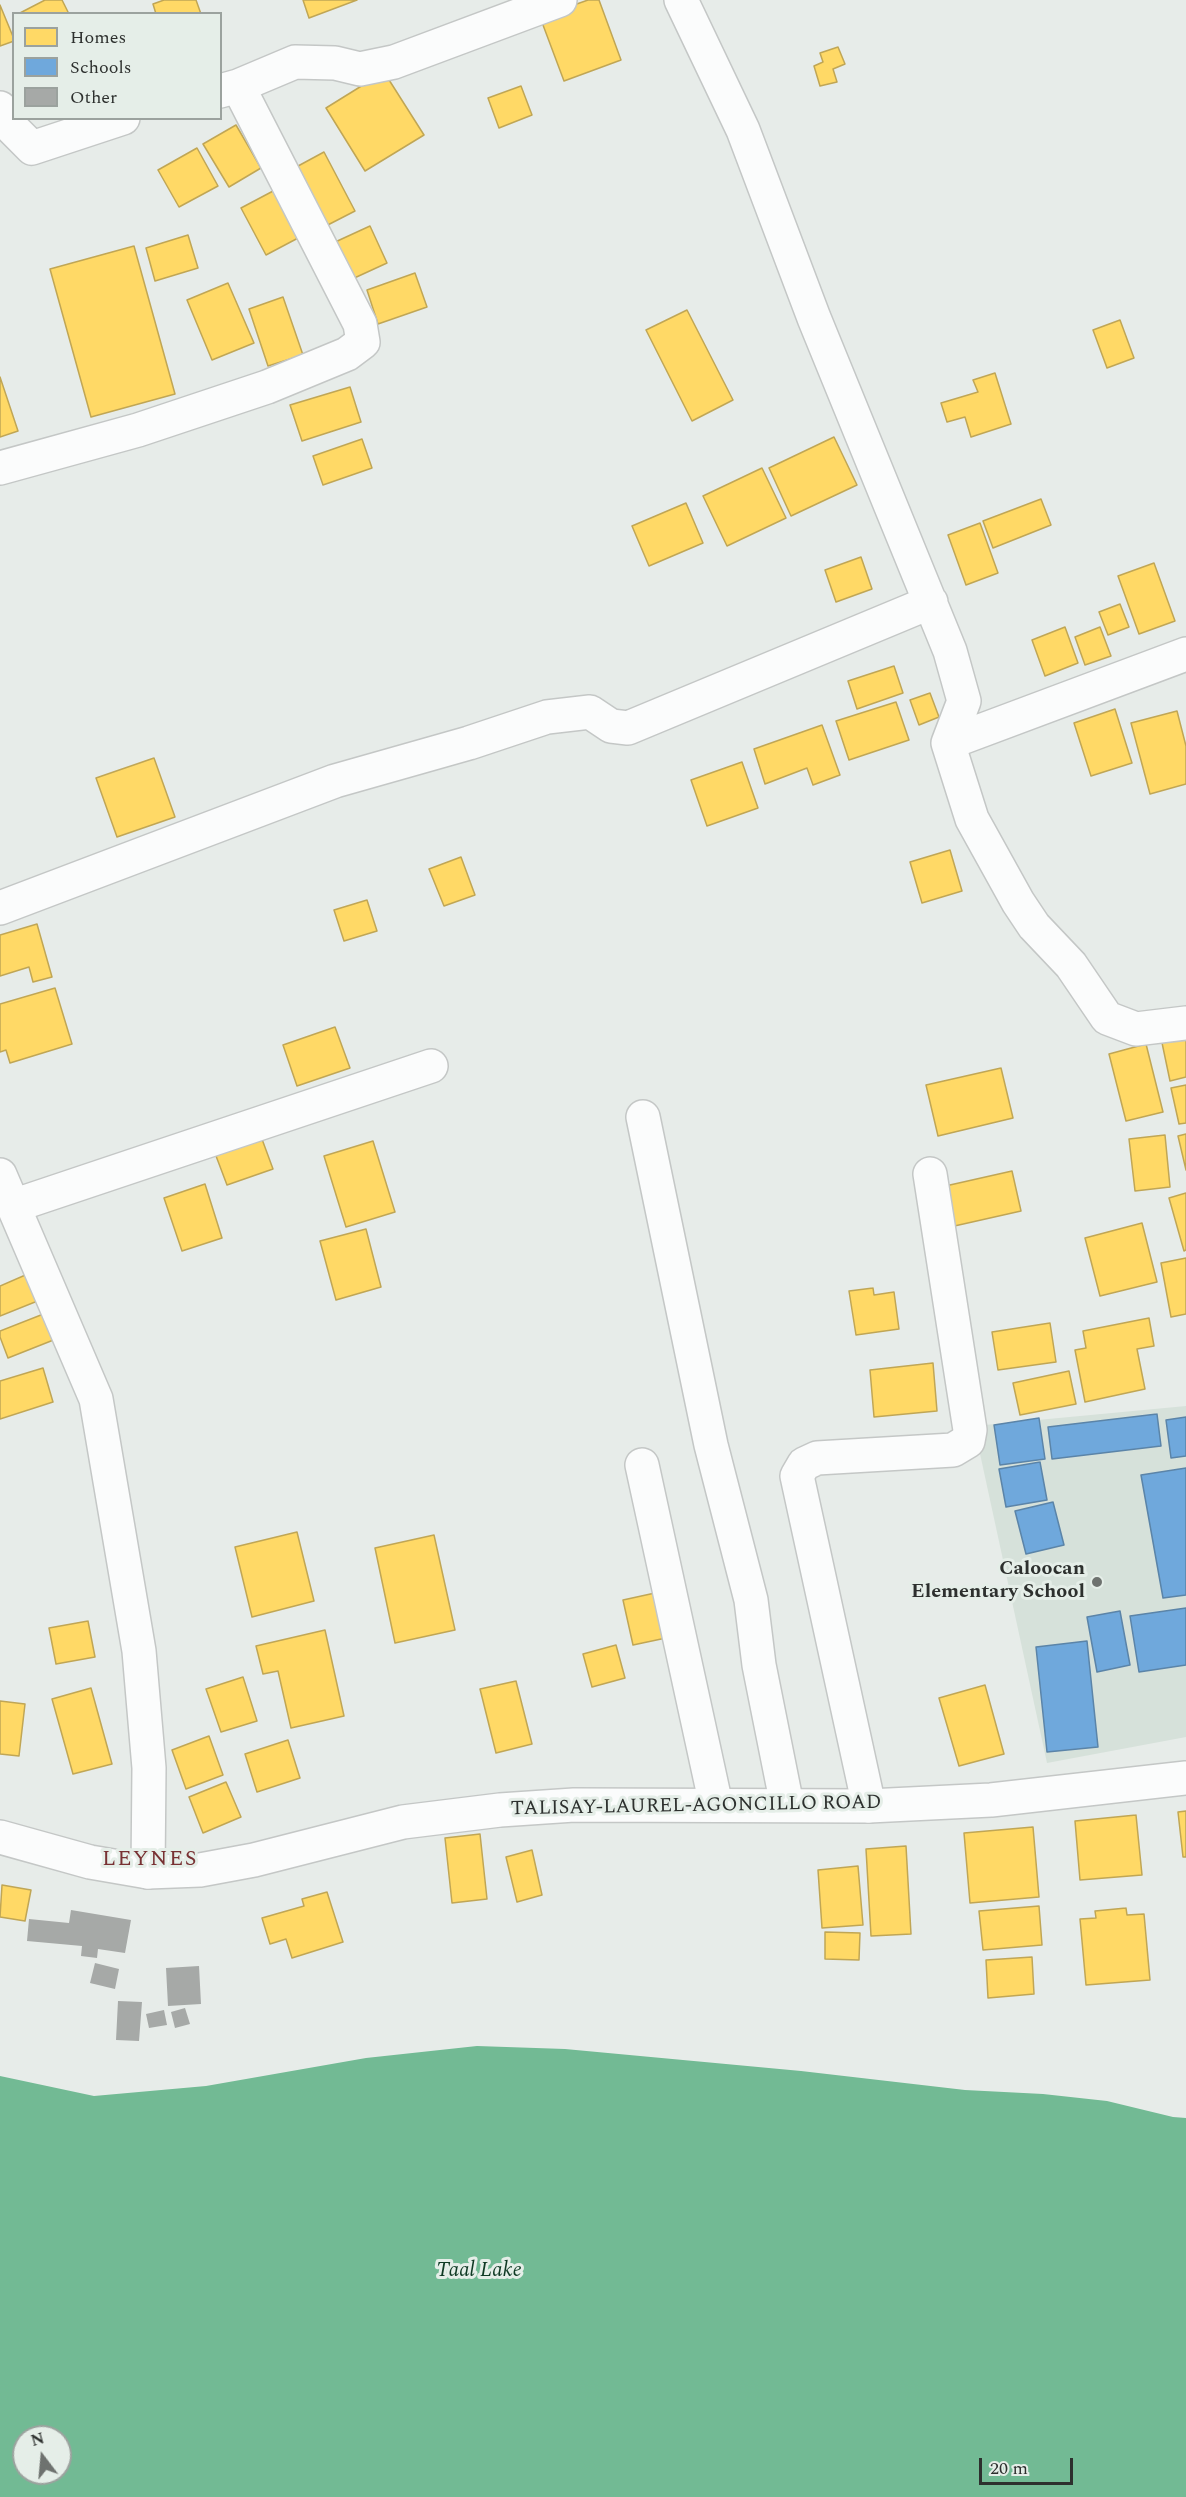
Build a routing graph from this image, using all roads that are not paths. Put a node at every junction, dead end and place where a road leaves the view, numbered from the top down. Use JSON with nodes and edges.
{"nodes":[{"id":1,"x":560,"y":0,"type":"edge"},
{"id":2,"x":681,"y":0,"type":"edge"},
{"id":3,"x":229,"y":89,"type":"edge"},
{"id":4,"x":0,"y":108,"type":"edge"},
{"id":5,"x":117,"y":120,"type":"edge"},
{"id":6,"x":0,"y":468,"type":"edge"},
{"id":7,"x":931,"y":602,"type":"junction"},
{"id":8,"x":1186,"y":654,"type":"edge"},
{"id":9,"x":948,"y":744,"type":"junction"},
{"id":10,"x":0,"y":908,"type":"edge"},
{"id":11,"x":1186,"y":1023,"type":"edge"},
{"id":12,"x":431,"y":1066,"type":"dead end"},
{"id":13,"x":643,"y":1117,"type":"dead end"},
{"id":14,"x":930,"y":1174,"type":"dead end"},
{"id":15,"x":0,"y":1175,"type":"edge"},
{"id":16,"x":13,"y":1206,"type":"junction"},
{"id":17,"x":642,"y":1465,"type":"dead end"},
{"id":18,"x":1186,"y":1778,"type":"edge"},
{"id":19,"x":716,"y":1805,"type":"junction"},
{"id":20,"x":787,"y":1805,"type":"junction"},
{"id":21,"x":869,"y":1806,"type":"junction"},
{"id":22,"x":0,"y":1837,"type":"edge"},
{"id":23,"x":148,"y":1872,"type":"junction"}],
"edges":[{"from":1,"to":3,"type":"street"},
{"from":2,"to":7,"type":"street"},
{"from":3,"to":6,"type":"street"},
{"from":4,"to":5,"type":"street"},
{"from":7,"to":9,"type":"street"},
{"from":7,"to":10,"type":"street"},
{"from":8,"to":9,"type":"street"},
{"from":9,"to":11,"type":"street"},
{"from":12,"to":16,"type":"street"},
{"from":13,"to":20,"type":"street"},
{"from":14,"to":21,"type":"street"},
{"from":15,"to":16,"type":"street"},
{"from":16,"to":23,"type":"street"},
{"from":17,"to":19,"type":"street"},
{"from":18,"to":21,"type":"street","name":"TALISAY-LAUREL-AGONCILLO ROAD"},
{"from":19,"to":20,"type":"street","name":"TALISAY-LAUREL-AGONCILLO ROAD"},
{"from":19,"to":23,"type":"street","name":"TALISAY-LAUREL-AGONCILLO ROAD"},
{"from":20,"to":21,"type":"street","name":"TALISAY-LAUREL-AGONCILLO ROAD"},
{"from":22,"to":23,"type":"street","name":"TALISAY-LAUREL-AGONCILLO ROAD"}]}
